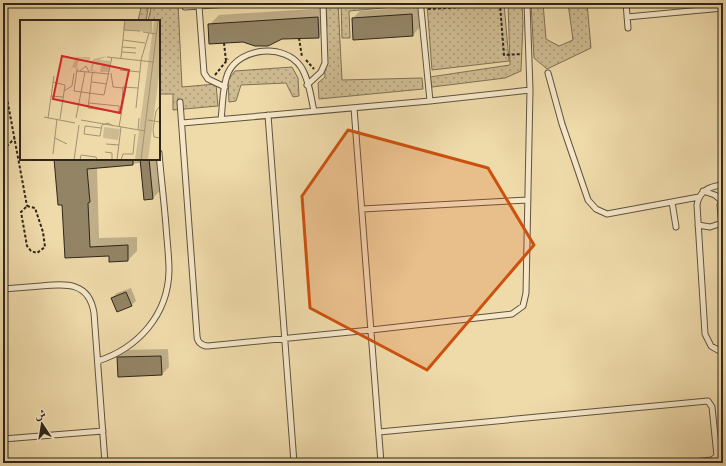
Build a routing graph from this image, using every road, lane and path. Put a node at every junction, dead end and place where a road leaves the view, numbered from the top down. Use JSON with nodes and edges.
{"nodes":[{"id":1,"x":243,"y":3,"type":"edge"},
{"id":2,"x":323,"y":3,"type":"edge"},
{"id":3,"x":527,"y":3,"type":"edge"},
{"id":4,"x":626,"y":3,"type":"edge"},
{"id":5,"x":706,"y":3,"type":"edge"},
{"id":6,"x":200,"y":6,"type":"junction"},
{"id":7,"x":185,"y":7,"type":"dead end"},
{"id":8,"x":723,"y":8,"type":"edge"},
{"id":9,"x":421,"y":9,"type":"joint"},
{"id":10,"x":706,"y":10,"type":"junction"},
{"id":11,"x":627,"y":17,"type":"junction"},
{"id":12,"x":628,"y":28,"type":"dead end"},
{"id":13,"x":299,"y":38,"type":"dead end"},
{"id":14,"x":224,"y":43,"type":"dead end"},
{"id":15,"x":529,"y":54,"type":"junction"},
{"id":16,"x":302,"y":57,"type":"dead end"},
{"id":17,"x":226,"y":61,"type":"dead end"},
{"id":18,"x":548,"y":73,"type":"dead end"},
{"id":19,"x":3,"y":77,"type":"edge"},
{"id":20,"x":307,"y":85,"type":"junction"},
{"id":21,"x":225,"y":87,"type":"junction"},
{"id":22,"x":530,"y":90,"type":"junction"},
{"id":23,"x":430,"y":101,"type":"junction"},
{"id":24,"x":180,"y":102,"type":"dead end"},
{"id":25,"x":354,"y":108,"type":"junction"},
{"id":26,"x":314,"y":111,"type":"junction"},
{"id":27,"x":268,"y":115,"type":"junction"},
{"id":28,"x":221,"y":119,"type":"junction"},
{"id":29,"x":182,"y":123,"type":"junction"},
{"id":30,"x":16,"y":138,"type":"junction"},
{"id":31,"x":3,"y":150,"type":"edge"},
{"id":32,"x":160,"y":160,"type":"edge"},
{"id":33,"x":723,"y":185,"type":"edge"},
{"id":34,"x":703,"y":191,"type":"junction"},
{"id":35,"x":699,"y":197,"type":"junction"},
{"id":36,"x":722,"y":198,"type":"edge"},
{"id":37,"x":528,"y":200,"type":"junction"},
{"id":38,"x":672,"y":202,"type":"junction"},
{"id":39,"x":27,"y":206,"type":"junction"},
{"id":40,"x":362,"y":209,"type":"junction"},
{"id":41,"x":722,"y":223,"type":"junction"},
{"id":42,"x":698,"y":225,"type":"junction"},
{"id":43,"x":676,"y":227,"type":"dead end"},
{"id":44,"x":723,"y":240,"type":"edge"},
{"id":45,"x":3,"y":289,"type":"edge"},
{"id":46,"x":371,"y":330,"type":"junction"},
{"id":47,"x":285,"y":338,"type":"junction"},
{"id":48,"x":722,"y":350,"type":"edge"},
{"id":49,"x":98,"y":361,"type":"junction"},
{"id":50,"x":103,"y":431,"type":"junction"},
{"id":51,"x":379,"y":432,"type":"junction"},
{"id":52,"x":3,"y":439,"type":"edge"},
{"id":53,"x":105,"y":463,"type":"edge"},
{"id":54,"x":294,"y":463,"type":"edge"},
{"id":55,"x":381,"y":463,"type":"edge"},
{"id":56,"x":683,"y":463,"type":"edge"}],
"edges":[{"from":1,"to":6,"type":"lane"},
{"from":2,"to":20,"type":"lane"},
{"from":3,"to":15,"type":"lane"},
{"from":4,"to":11,"type":"lane"},
{"from":5,"to":10,"type":"lane"},
{"from":6,"to":7,"type":"lane"},
{"from":6,"to":21,"type":"lane"},
{"from":8,"to":10,"type":"lane"},
{"from":9,"to":15,"type":"path"},
{"from":9,"to":23,"type":"lane"},
{"from":10,"to":11,"type":"lane"},
{"from":11,"to":12,"type":"lane"},
{"from":13,"to":16,"type":"path"},
{"from":14,"to":17,"type":"path"},
{"from":15,"to":22,"type":"lane"},
{"from":18,"to":38,"type":"lane"},
{"from":19,"to":30,"type":"path"},
{"from":20,"to":21,"type":"lane"},
{"from":20,"to":26,"type":"lane"},
{"from":21,"to":28,"type":"lane"},
{"from":22,"to":23,"type":"lane"},
{"from":22,"to":37,"type":"lane"},
{"from":23,"to":25,"type":"lane"},
{"from":24,"to":29,"type":"lane"},
{"from":25,"to":26,"type":"lane"},
{"from":25,"to":40,"type":"lane"},
{"from":26,"to":27,"type":"lane"},
{"from":27,"to":28,"type":"lane"},
{"from":27,"to":47,"type":"lane"},
{"from":28,"to":29,"type":"lane"},
{"from":29,"to":47,"type":"lane"},
{"from":30,"to":31,"type":"path"},
{"from":30,"to":39,"type":"path"},
{"from":32,"to":49,"type":"lane"},
{"from":33,"to":34,"type":"lane"},
{"from":34,"to":35,"type":"lane"},
{"from":34,"to":36,"type":"lane"},
{"from":35,"to":38,"type":"lane"},
{"from":35,"to":42,"type":"lane"},
{"from":36,"to":41,"type":"lane"},
{"from":37,"to":40,"type":"lane"},
{"from":37,"to":46,"type":"lane"},
{"from":38,"to":43,"type":"lane"},
{"from":39,"to":39,"type":"path"},
{"from":40,"to":46,"type":"lane"},
{"from":41,"to":42,"type":"lane"},
{"from":41,"to":44,"type":"lane"},
{"from":42,"to":48,"type":"lane"},
{"from":45,"to":49,"type":"lane"},
{"from":46,"to":47,"type":"lane"},
{"from":46,"to":51,"type":"lane"},
{"from":47,"to":54,"type":"lane"},
{"from":49,"to":50,"type":"lane"},
{"from":50,"to":52,"type":"lane"},
{"from":50,"to":53,"type":"lane"},
{"from":51,"to":55,"type":"lane"},
{"from":51,"to":56,"type":"lane"}]}
